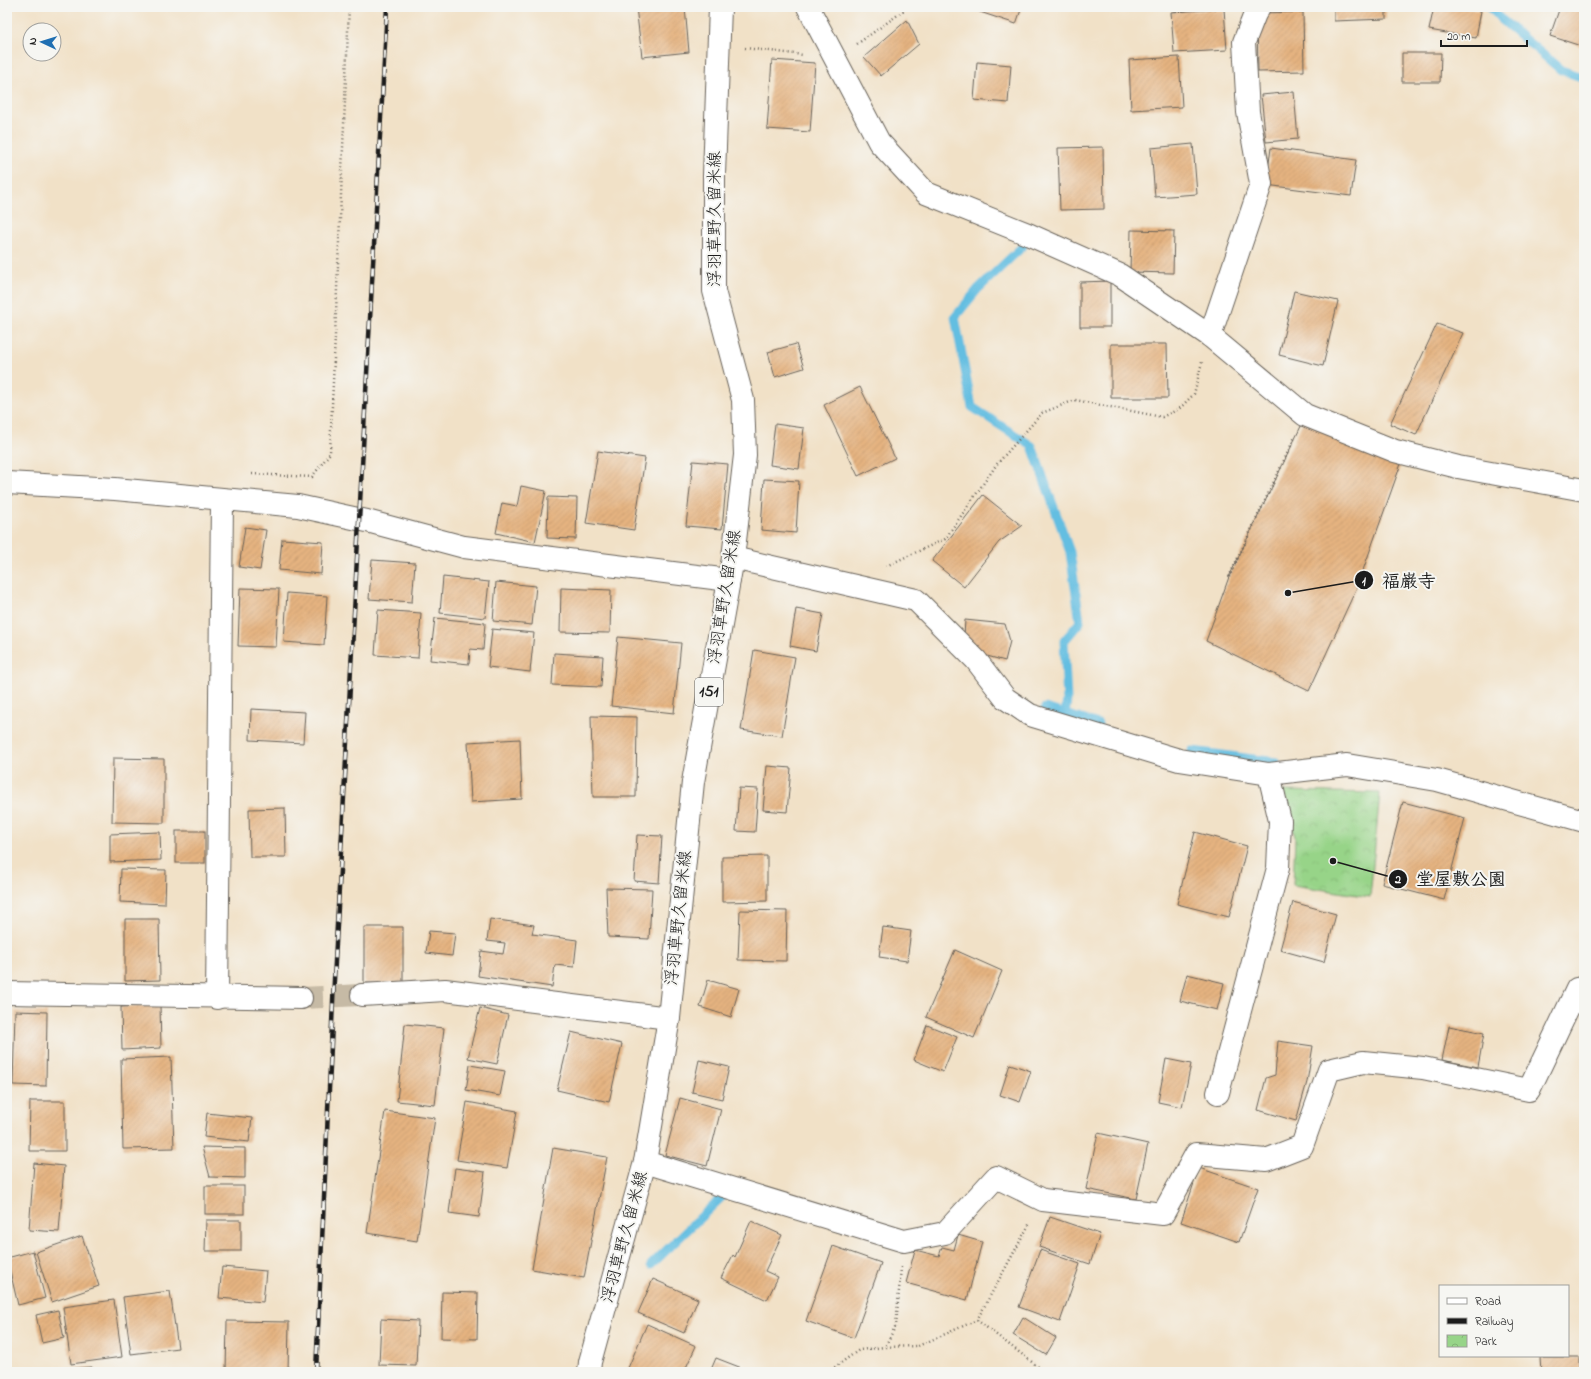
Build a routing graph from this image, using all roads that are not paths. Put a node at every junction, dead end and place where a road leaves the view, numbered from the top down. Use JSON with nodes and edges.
{"nodes":[{"id":1,"x":720,"y":7,"type":"edge"},
{"id":2,"x":808,"y":7,"type":"edge"},
{"id":3,"x":1259,"y":7,"type":"edge"},
{"id":4,"x":1210,"y":336,"type":"junction"},
{"id":5,"x":7,"y":483,"type":"edge"},
{"id":6,"x":1584,"y":490,"type":"edge"},
{"id":7,"x":222,"y":500,"type":"junction"},
{"id":8,"x":733,"y":558,"type":"junction"},
{"id":9,"x":729,"y":580,"type":"junction"},
{"id":10,"x":1269,"y":774,"type":"junction"},
{"id":11,"x":1584,"y":821,"type":"edge"},
{"id":12,"x":1584,"y":988,"type":"edge"},
{"id":13,"x":7,"y":993,"type":"edge"},
{"id":14,"x":362,"y":995,"type":"tunnel mouth"},
{"id":15,"x":218,"y":998,"type":"junction"},
{"id":16,"x":301,"y":998,"type":"tunnel mouth"},
{"id":17,"x":669,"y":1018,"type":"junction"},
{"id":18,"x":1218,"y":1093,"type":"dead end"},
{"id":19,"x":645,"y":1162,"type":"junction"},
{"id":20,"x":589,"y":1372,"type":"edge"}],
"edges":[{"from":1,"to":8,"type":"street","name":"浮羽草野久留米線","number":"151"},
{"from":2,"to":4,"type":"street"},
{"from":3,"to":4,"type":"street"},
{"from":4,"to":6,"type":"street"},
{"from":5,"to":7,"type":"street"},
{"from":7,"to":9,"type":"street"},
{"from":7,"to":15,"type":"street"},
{"from":8,"to":9,"type":"street","name":"浮羽草野久留米線","number":"151"},
{"from":8,"to":10,"type":"street"},
{"from":9,"to":17,"type":"street","name":"浮羽草野久留米線","number":"151"},
{"from":10,"to":11,"type":"street"},
{"from":10,"to":18,"type":"street"},
{"from":12,"to":19,"type":"street"},
{"from":13,"to":15,"type":"street"},
{"from":14,"to":17,"type":"street"},
{"from":15,"to":16,"type":"street"},
{"from":17,"to":19,"type":"street","name":"浮羽草野久留米線","number":"151"},
{"from":19,"to":20,"type":"street","name":"浮羽草野久留米線","number":"151"}]}
